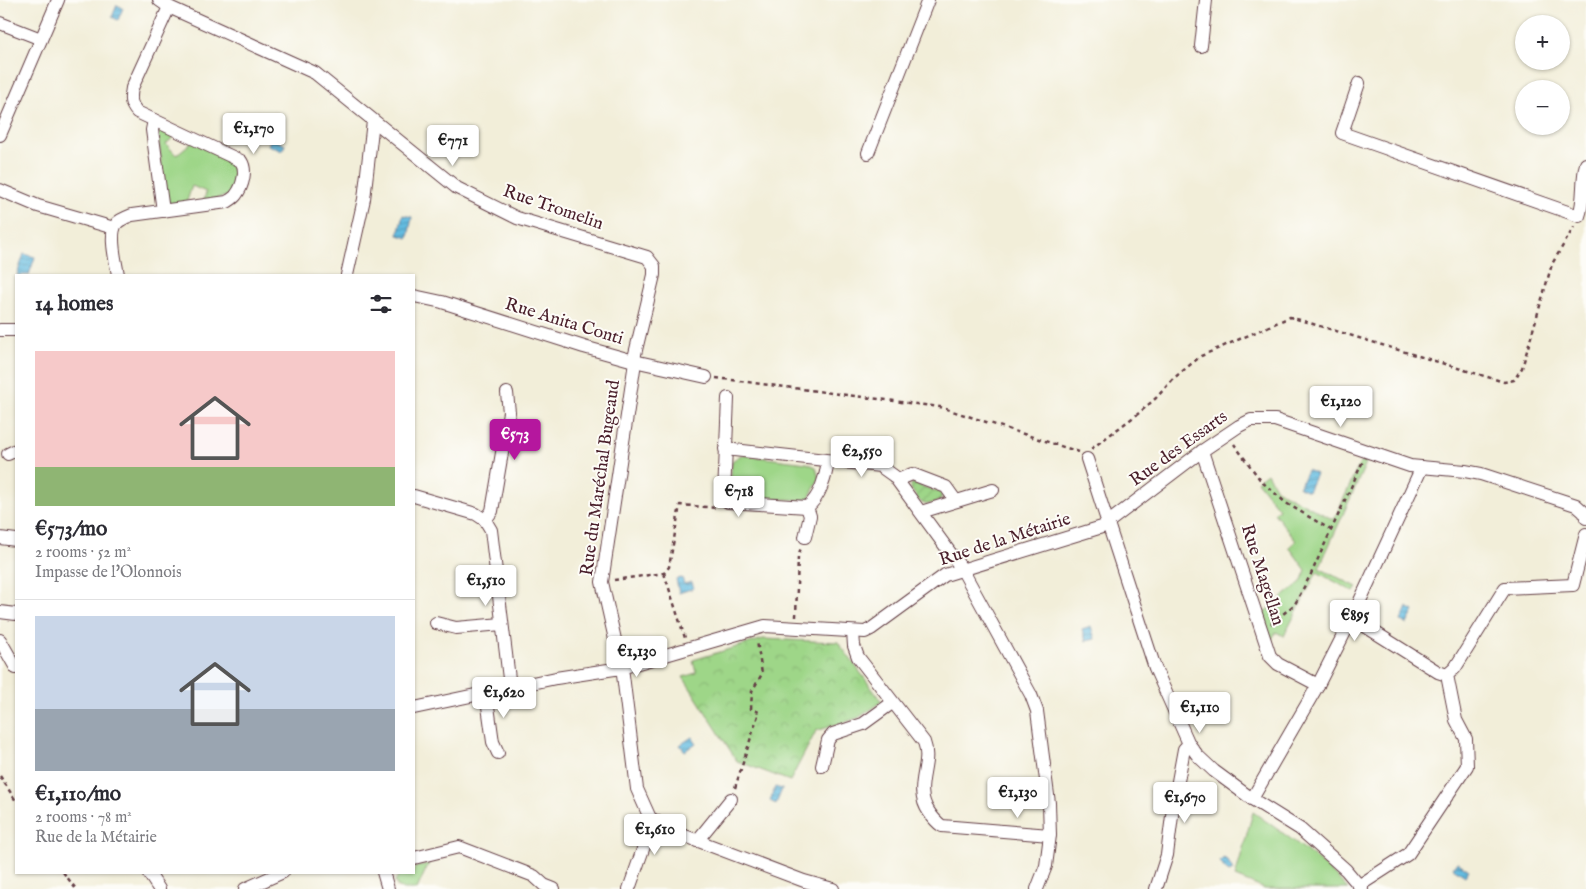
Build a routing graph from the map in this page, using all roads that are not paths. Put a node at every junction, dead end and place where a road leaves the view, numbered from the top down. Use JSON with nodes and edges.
{"nodes":[{"id":1,"x":58,"y":0,"type":"edge"},
{"id":2,"x":928,"y":0,"type":"edge"},
{"id":3,"x":1206,"y":0,"type":"edge"},
{"id":4,"x":164,"y":4,"type":"edge"},
{"id":5,"x":0,"y":23,"type":"edge"},
{"id":6,"x":41,"y":39,"type":"junction"},
{"id":7,"x":1201,"y":46,"type":"dead end"},
{"id":8,"x":1360,"y":83,"type":"dead end"},
{"id":9,"x":154,"y":120,"type":"junction"},
{"id":10,"x":373,"y":121,"type":"junction"},
{"id":11,"x":0,"y":135,"type":"edge"},
{"id":12,"x":868,"y":153,"type":"dead end"},
{"id":13,"x":1586,"y":164,"type":"edge"},
{"id":14,"x":0,"y":190,"type":"edge"},
{"id":15,"x":1583,"y":208,"type":"edge"},
{"id":16,"x":163,"y":211,"type":"junction"},
{"id":17,"x":114,"y":228,"type":"junction"},
{"id":18,"x":118,"y":274,"type":"edge"},
{"id":19,"x":348,"y":274,"type":"edge"},
{"id":20,"x":415,"y":296,"type":"edge"},
{"id":21,"x":0,"y":330,"type":"edge"},
{"id":22,"x":15,"y":330,"type":"edge"},
{"id":23,"x":634,"y":361,"type":"junction"},
{"id":24,"x":706,"y":377,"type":"road end"},
{"id":25,"x":507,"y":393,"type":"dead end"},
{"id":26,"x":728,"y":398,"type":"dead end"},
{"id":27,"x":726,"y":449,"type":"junction"},
{"id":28,"x":1202,"y":451,"type":"junction"},
{"id":29,"x":1087,"y":459,"type":"dead end"},
{"id":30,"x":828,"y":461,"type":"junction"},
{"id":31,"x":1422,"y":467,"type":"junction"},
{"id":32,"x":898,"y":480,"type":"junction"},
{"id":33,"x":993,"y":490,"type":"dead end"},
{"id":34,"x":415,"y":496,"type":"edge"},
{"id":35,"x":956,"y":501,"type":"junction"},
{"id":36,"x":807,"y":506,"type":"junction"},
{"id":37,"x":921,"y":512,"type":"junction"},
{"id":38,"x":1586,"y":518,"type":"edge"},
{"id":39,"x":485,"y":520,"type":"junction"},
{"id":40,"x":1108,"y":522,"type":"junction"},
{"id":41,"x":1586,"y":534,"type":"edge"},
{"id":42,"x":805,"y":537,"type":"road end"},
{"id":43,"x":0,"y":538,"type":"edge"},
{"id":44,"x":15,"y":540,"type":"edge"},
{"id":45,"x":962,"y":569,"type":"junction"},
{"id":46,"x":0,"y":612,"type":"edge"},
{"id":47,"x":15,"y":614,"type":"edge"},
{"id":48,"x":1352,"y":618,"type":"junction"},
{"id":49,"x":436,"y":623,"type":"dead end"},
{"id":50,"x":502,"y":624,"type":"junction"},
{"id":51,"x":853,"y":632,"type":"junction"},
{"id":52,"x":0,"y":640,"type":"edge"},
{"id":53,"x":15,"y":666,"type":"edge"},
{"id":54,"x":621,"y":668,"type":"junction"},
{"id":55,"x":1447,"y":675,"type":"junction"},
{"id":56,"x":1318,"y":685,"type":"junction"},
{"id":57,"x":510,"y":687,"type":"junction"},
{"id":58,"x":486,"y":692,"type":"junction"},
{"id":59,"x":892,"y":703,"type":"junction"},
{"id":60,"x":415,"y":708,"type":"edge"},
{"id":61,"x":1190,"y":744,"type":"junction"},
{"id":62,"x":498,"y":753,"type":"dead end"},
{"id":63,"x":822,"y":766,"type":"dead end"},
{"id":64,"x":731,"y":799,"type":"road end"},
{"id":65,"x":1252,"y":799,"type":"junction"},
{"id":66,"x":650,"y":818,"type":"junction"},
{"id":67,"x":1050,"y":835,"type":"junction"},
{"id":68,"x":697,"y":841,"type":"junction"},
{"id":69,"x":415,"y":858,"type":"edge"},
{"id":70,"x":149,"y":874,"type":"edge"},
{"id":71,"x":384,"y":874,"type":"edge"},
{"id":72,"x":263,"y":876,"type":"edge"},
{"id":73,"x":1361,"y":887,"type":"edge"},
{"id":74,"x":159,"y":889,"type":"edge"},
{"id":75,"x":245,"y":889,"type":"edge"},
{"id":76,"x":388,"y":889,"type":"edge"},
{"id":77,"x":554,"y":889,"type":"edge"},
{"id":78,"x":629,"y":889,"type":"edge"},
{"id":79,"x":833,"y":889,"type":"edge"},
{"id":80,"x":1037,"y":889,"type":"edge"},
{"id":81,"x":1156,"y":889,"type":"edge"}],
"edges":[{"from":1,"to":6,"type":"street"},
{"from":2,"to":12,"type":"street"},
{"from":3,"to":7,"type":"street"},
{"from":4,"to":9,"type":"street"},
{"from":4,"to":10,"type":"street","name":"Rue Tromelin"},
{"from":5,"to":6,"type":"street"},
{"from":6,"to":11,"type":"street"},
{"from":8,"to":15,"type":"street"},
{"from":9,"to":16,"type":"street"},
{"from":9,"to":16,"type":"street"},
{"from":10,"to":19,"type":"street"},
{"from":10,"to":23,"type":"street","name":"Rue Tromelin"},
{"from":13,"to":15,"type":"street"},
{"from":14,"to":17,"type":"street"},
{"from":16,"to":17,"type":"street"},
{"from":17,"to":18,"type":"street"},
{"from":20,"to":23,"type":"street","name":"Rue Anita Conti"},
{"from":21,"to":22,"type":"street"},
{"from":23,"to":24,"type":"street","name":"Rue Anita Conti"},
{"from":23,"to":54,"type":"street","name":"Rue du Maréchal Bugeaud"},
{"from":25,"to":39,"type":"street"},
{"from":26,"to":27,"type":"street"},
{"from":27,"to":30,"type":"street"},
{"from":27,"to":36,"type":"street"},
{"from":28,"to":31,"type":"street","name":"Rue des Essarts"},
{"from":28,"to":40,"type":"street","name":"Rue des Essarts"},
{"from":28,"to":56,"type":"street","name":"Rue Magellan"},
{"from":29,"to":40,"type":"street"},
{"from":30,"to":32,"type":"street"},
{"from":30,"to":36,"type":"street"},
{"from":31,"to":38,"type":"street","name":"Rue des Essarts"},
{"from":31,"to":48,"type":"street"},
{"from":32,"to":35,"type":"street"},
{"from":32,"to":37,"type":"street"},
{"from":33,"to":35,"type":"street"},
{"from":34,"to":39,"type":"street"},
{"from":35,"to":37,"type":"street"},
{"from":36,"to":42,"type":"street"},
{"from":37,"to":45,"type":"street"},
{"from":39,"to":50,"type":"street"},
{"from":40,"to":45,"type":"street","name":"Rue de la Métairie"},
{"from":40,"to":61,"type":"street"},
{"from":41,"to":55,"type":"street"},
{"from":43,"to":44,"type":"street"},
{"from":45,"to":51,"type":"street","name":"Rue de la Métairie"},
{"from":45,"to":67,"type":"street"},
{"from":46,"to":47,"type":"street"},
{"from":48,"to":55,"type":"street"},
{"from":48,"to":56,"type":"street"},
{"from":49,"to":50,"type":"street"},
{"from":50,"to":57,"type":"street"},
{"from":51,"to":54,"type":"street","name":"Rue de la Métairie"},
{"from":51,"to":59,"type":"street"},
{"from":52,"to":53,"type":"street"},
{"from":54,"to":57,"type":"street","name":"Rue de la Métairie"},
{"from":54,"to":66,"type":"street","name":"Rue du Maréchal Bugeaud"},
{"from":55,"to":73,"type":"street"},
{"from":56,"to":65,"type":"street"},
{"from":57,"to":58,"type":"street","name":"Rue de la Métairie"},
{"from":58,"to":60,"type":"street","name":"Rue de la Métairie"},
{"from":58,"to":62,"type":"street"},
{"from":59,"to":63,"type":"street"},
{"from":59,"to":67,"type":"street"},
{"from":61,"to":65,"type":"street"},
{"from":61,"to":81,"type":"street"},
{"from":64,"to":68,"type":"street"},
{"from":65,"to":73,"type":"street"},
{"from":66,"to":68,"type":"street"},
{"from":66,"to":78,"type":"street"},
{"from":67,"to":80,"type":"street"},
{"from":68,"to":79,"type":"street"},
{"from":69,"to":77,"type":"street"},
{"from":70,"to":74,"type":"street"},
{"from":71,"to":76,"type":"street"},
{"from":72,"to":75,"type":"street"}]}
